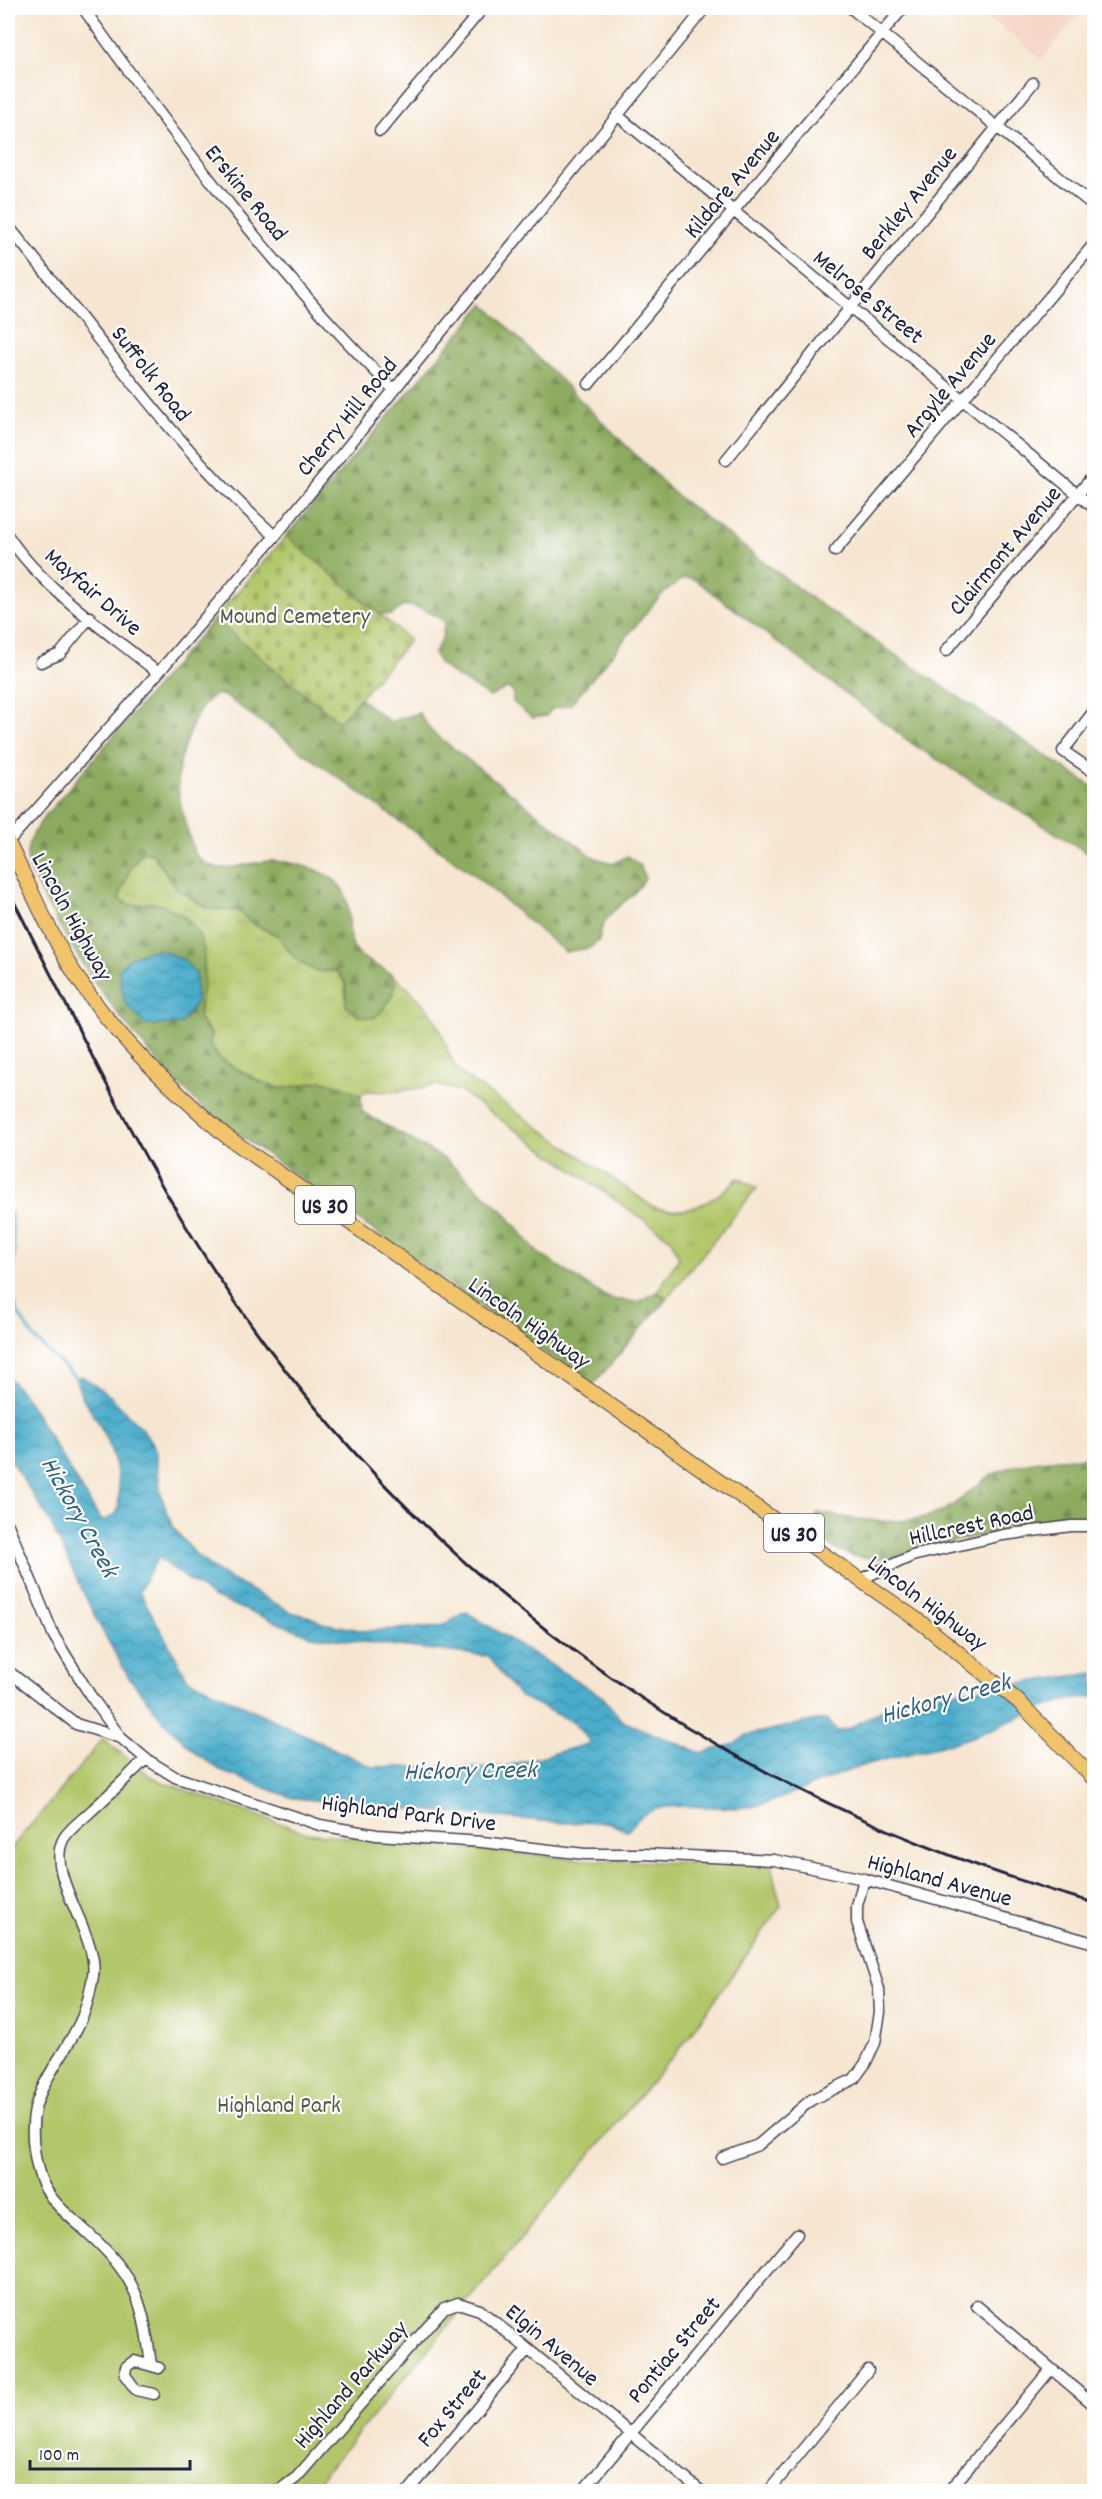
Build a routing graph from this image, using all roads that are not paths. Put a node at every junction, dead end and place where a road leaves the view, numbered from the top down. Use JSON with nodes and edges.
{"nodes":[{"id":1,"x":83,"y":8,"type":"edge"},
{"id":2,"x":483,"y":8,"type":"edge"},
{"id":3,"x":705,"y":8,"type":"edge"},
{"id":4,"x":851,"y":8,"type":"edge"},
{"id":5,"x":903,"y":8,"type":"edge"},
{"id":6,"x":882,"y":33,"type":"junction"},
{"id":7,"x":1032,"y":82,"type":"dead end"},
{"id":8,"x":617,"y":115,"type":"junction"},
{"id":9,"x":997,"y":126,"type":"junction"},
{"id":10,"x":380,"y":131,"type":"dead end"},
{"id":11,"x":1095,"y":206,"type":"edge"},
{"id":12,"x":734,"y":212,"type":"junction"},
{"id":13,"x":8,"y":226,"type":"edge"},
{"id":14,"x":1095,"y":244,"type":"edge"},
{"id":15,"x":849,"y":307,"type":"junction"},
{"id":16,"x":589,"y":384,"type":"dead end"},
{"id":17,"x":394,"y":390,"type":"junction"},
{"id":18,"x":964,"y":401,"type":"junction"},
{"id":19,"x":726,"y":460,"type":"dead end"},
{"id":20,"x":1095,"y":475,"type":"edge"},
{"id":21,"x":1078,"y":494,"type":"junction"},
{"id":22,"x":1095,"y":508,"type":"edge"},
{"id":23,"x":8,"y":536,"type":"edge"},
{"id":24,"x":275,"y":536,"type":"junction"},
{"id":25,"x":835,"y":550,"type":"dead end"},
{"id":26,"x":90,"y":617,"type":"junction"},
{"id":27,"x":946,"y":651,"type":"dead end"},
{"id":28,"x":41,"y":662,"type":"dead end"},
{"id":29,"x":158,"y":673,"type":"junction"},
{"id":30,"x":1095,"y":711,"type":"edge"},
{"id":31,"x":1095,"y":772,"type":"edge"},
{"id":32,"x":8,"y":842,"type":"edge"},
{"id":33,"x":8,"y":1525,"type":"edge"},
{"id":34,"x":1095,"y":1526,"type":"edge"},
{"id":35,"x":861,"y":1579,"type":"junction"},
{"id":36,"x":8,"y":1671,"type":"edge"},
{"id":37,"x":121,"y":1738,"type":"junction"},
{"id":38,"x":146,"y":1759,"type":"junction"},
{"id":39,"x":1095,"y":1779,"type":"edge"},
{"id":40,"x":774,"y":1860,"type":"joint"},
{"id":41,"x":864,"y":1879,"type":"junction"},
{"id":42,"x":1095,"y":1943,"type":"edge"},
{"id":43,"x":722,"y":2158,"type":"dead end"},
{"id":44,"x":798,"y":2234,"type":"dead end"},
{"id":45,"x":458,"y":2303,"type":"joint"},
{"id":46,"x":976,"y":2306,"type":"dead end"},
{"id":47,"x":527,"y":2350,"type":"junction"},
{"id":48,"x":1051,"y":2369,"type":"junction"},
{"id":49,"x":868,"y":2370,"type":"dead end"},
{"id":50,"x":154,"y":2394,"type":"dead end"},
{"id":51,"x":1095,"y":2405,"type":"edge"},
{"id":52,"x":630,"y":2434,"type":"junction"},
{"id":53,"x":273,"y":2492,"type":"edge"},
{"id":54,"x":408,"y":2492,"type":"edge"},
{"id":55,"x":582,"y":2492,"type":"edge"},
{"id":56,"x":702,"y":2492,"type":"edge"},
{"id":57,"x":768,"y":2492,"type":"edge"},
{"id":58,"x":948,"y":2492,"type":"edge"}],
"edges":[{"from":1,"to":17,"type":"street","name":"Erskine Road"},
{"from":2,"to":10,"type":"street"},
{"from":3,"to":8,"type":"street","name":"Cherry Hill Road"},
{"from":4,"to":6,"type":"street"},
{"from":5,"to":6,"type":"street","name":"Kildare Avenue"},
{"from":6,"to":9,"type":"street"},
{"from":6,"to":12,"type":"street","name":"Kildare Avenue"},
{"from":7,"to":9,"type":"street","name":"Berkley Avenue"},
{"from":8,"to":12,"type":"street","name":"Melrose Street"},
{"from":8,"to":17,"type":"street","name":"Cherry Hill Road"},
{"from":9,"to":11,"type":"street"},
{"from":9,"to":15,"type":"street","name":"Berkley Avenue"},
{"from":12,"to":15,"type":"street","name":"Melrose Street"},
{"from":12,"to":16,"type":"street","name":"Kildare Avenue"},
{"from":13,"to":24,"type":"street","name":"Suffolk Road"},
{"from":14,"to":18,"type":"street","name":"Argyle Avenue"},
{"from":15,"to":18,"type":"street","name":"Melrose Street"},
{"from":15,"to":19,"type":"street","name":"Berkley Avenue"},
{"from":17,"to":24,"type":"street","name":"Cherry Hill Road"},
{"from":18,"to":21,"type":"street","name":"Melrose Street"},
{"from":18,"to":25,"type":"street","name":"Argyle Avenue"},
{"from":20,"to":21,"type":"street","name":"Clairmont Avenue"},
{"from":21,"to":22,"type":"street","name":"Melrose Street"},
{"from":21,"to":27,"type":"street","name":"Clairmont Avenue"},
{"from":23,"to":26,"type":"street","name":"Mayfair Drive"},
{"from":24,"to":29,"type":"street","name":"Cherry Hill Road"},
{"from":26,"to":28,"type":"street"},
{"from":26,"to":29,"type":"street","name":"Mayfair Drive"},
{"from":29,"to":32,"type":"street","name":"Cherry Hill Road"},
{"from":30,"to":31,"type":"street"},
{"from":32,"to":35,"type":"main road","name":"Lincoln Highway","number":"US 30"},
{"from":33,"to":37,"type":"street","name":"Highland Park Drive"},
{"from":34,"to":35,"type":"street","name":"Hillcrest Road"},
{"from":35,"to":39,"type":"main road","name":"Lincoln Highway","number":"US 30"},
{"from":36,"to":37,"type":"street"},
{"from":37,"to":38,"type":"street","name":"Highland Park Drive"},
{"from":38,"to":40,"type":"street","name":"Highland Park Drive"},
{"from":38,"to":50,"type":"street"},
{"from":40,"to":41,"type":"street","name":"Highland Avenue"},
{"from":41,"to":42,"type":"street","name":"Highland Avenue"},
{"from":41,"to":43,"type":"street"},
{"from":44,"to":52,"type":"street","name":"Pontiac Street"},
{"from":45,"to":47,"type":"street","name":"Elgin Avenue"},
{"from":45,"to":53,"type":"street","name":"Highland Parkway"},
{"from":46,"to":48,"type":"street"},
{"from":47,"to":52,"type":"street","name":"Elgin Avenue"},
{"from":47,"to":54,"type":"street","name":"Fox Street"},
{"from":48,"to":51,"type":"street"},
{"from":48,"to":58,"type":"street"},
{"from":49,"to":57,"type":"street"},
{"from":52,"to":55,"type":"street","name":"Pontiac Street"},
{"from":52,"to":56,"type":"street","name":"Elgin Avenue"}]}
